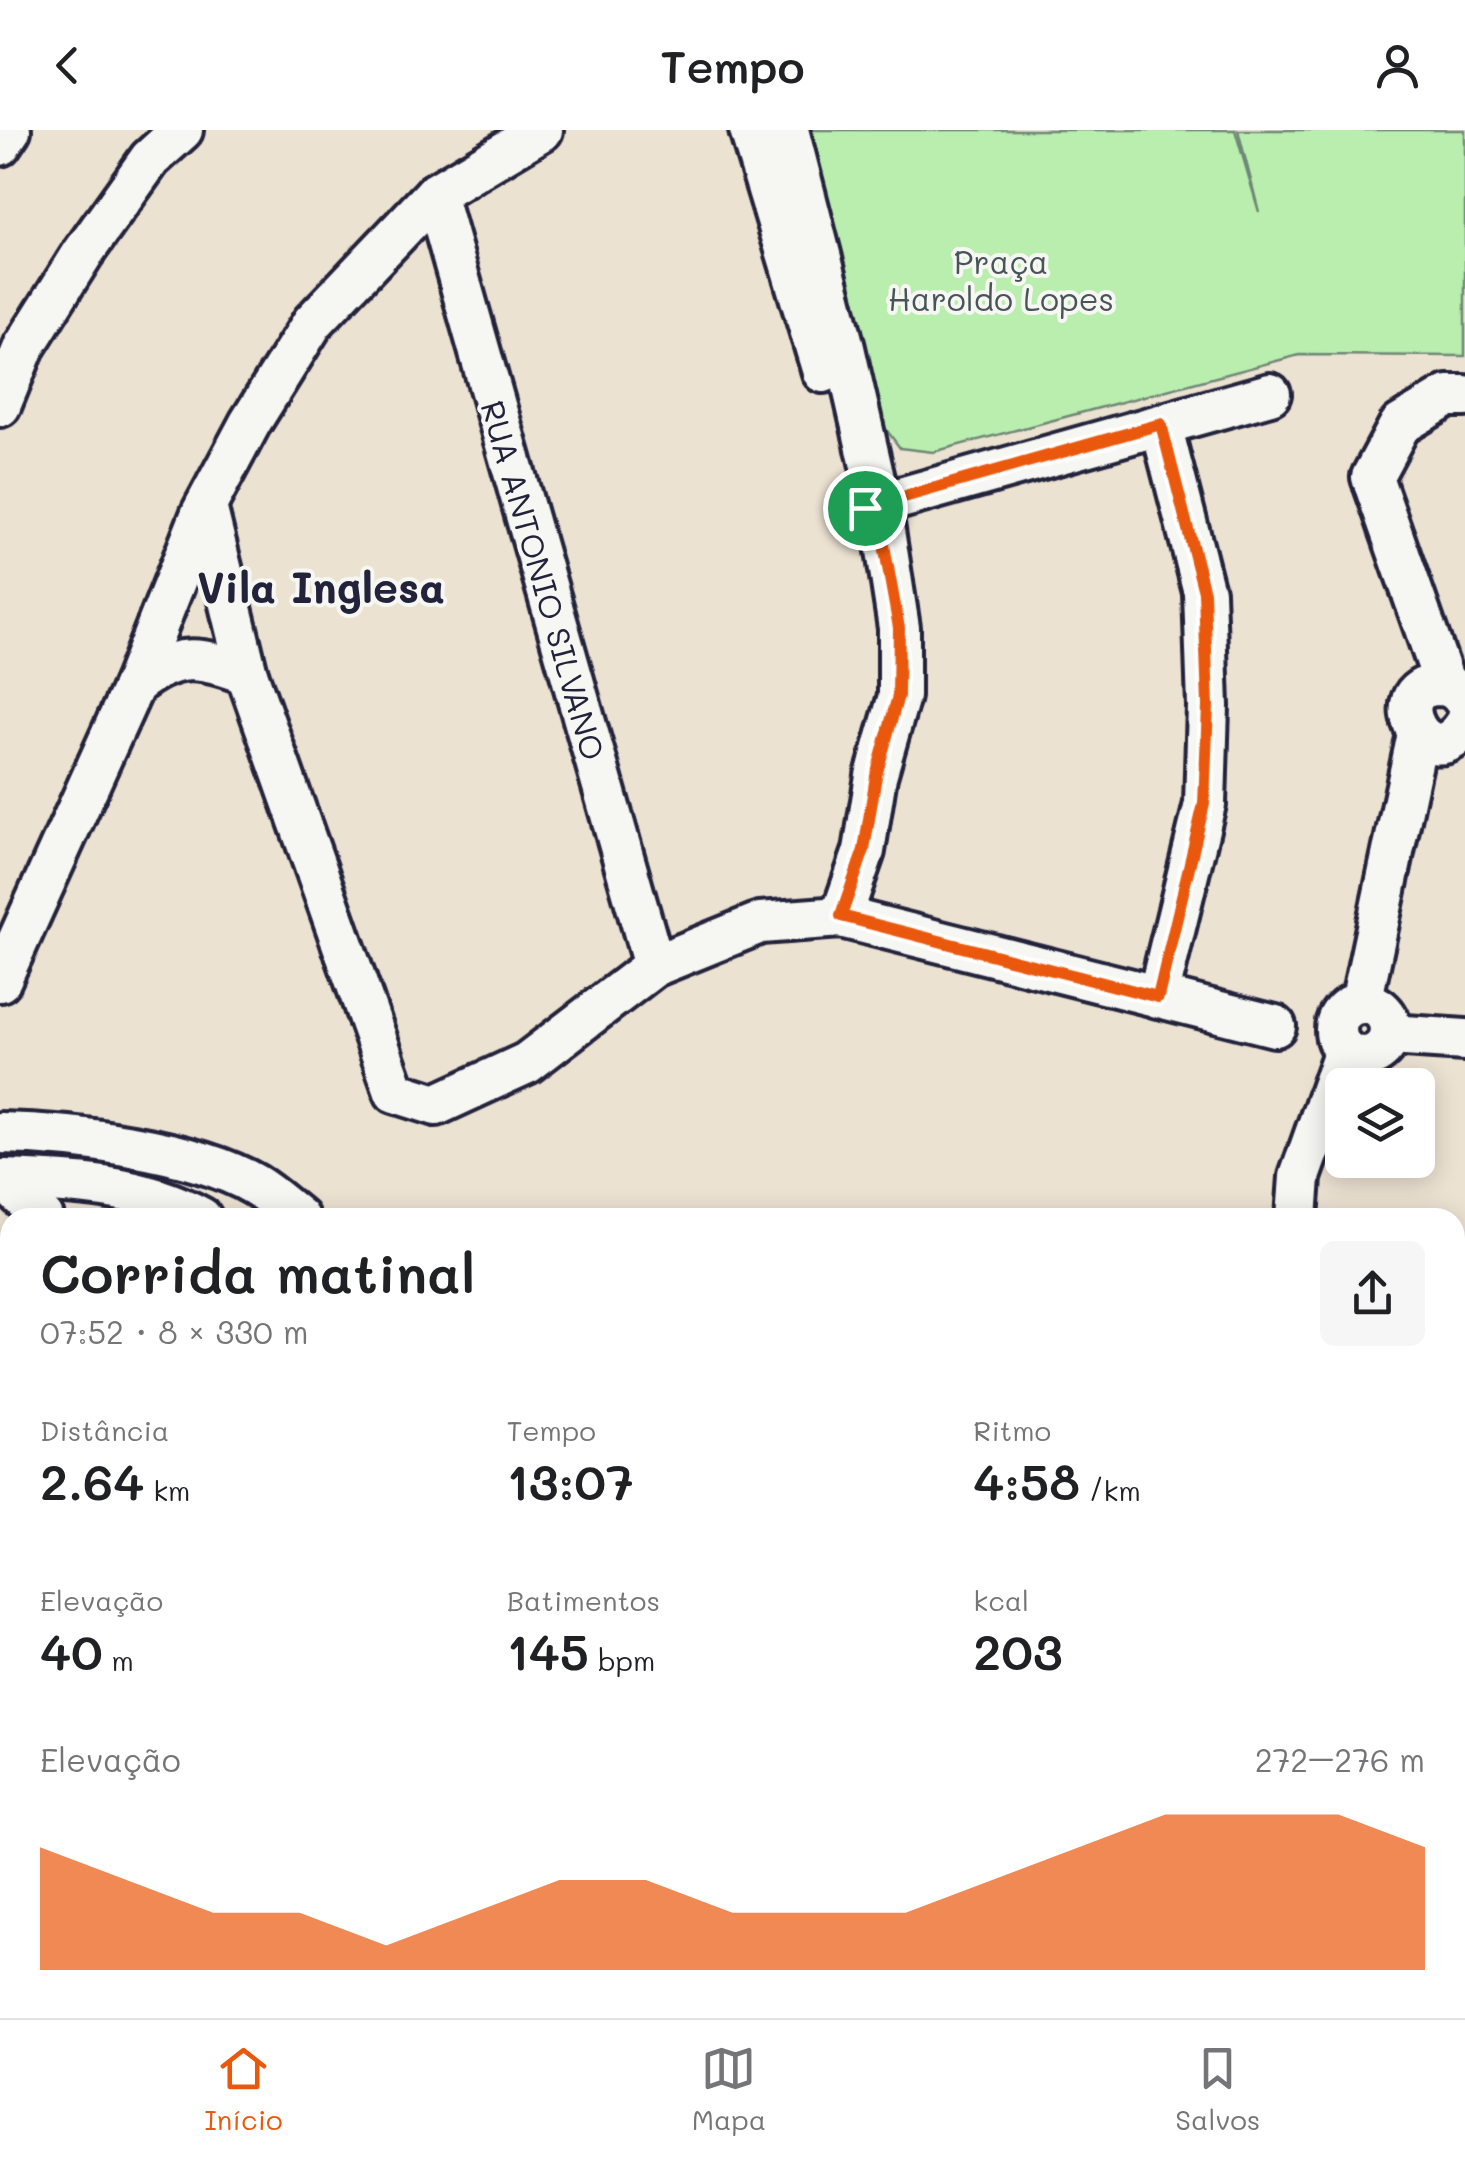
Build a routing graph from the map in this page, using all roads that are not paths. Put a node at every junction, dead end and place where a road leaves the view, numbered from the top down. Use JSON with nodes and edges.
{"nodes":[{"id":1,"x":10,"y":130,"type":"edge"},
{"id":2,"x":182,"y":130,"type":"edge"},
{"id":3,"x":542,"y":130,"type":"edge"},
{"id":4,"x":750,"y":130,"type":"edge"},
{"id":5,"x":788,"y":130,"type":"edge"},
{"id":6,"x":0,"y":144,"type":"edge"},
{"id":7,"x":435,"y":194,"type":"junction"},
{"id":8,"x":1270,"y":394,"type":"dead end"},
{"id":9,"x":1465,"y":396,"type":"edge"},
{"id":10,"x":0,"y":406,"type":"edge"},
{"id":11,"x":1161,"y":424,"type":"junction"},
{"id":12,"x":206,"y":506,"type":"junction"},
{"id":13,"x":872,"y":506,"type":"junction"},
{"id":14,"x":247,"y":674,"type":"junction"},
{"id":15,"x":134,"y":685,"type":"junction"},
{"id":16,"x":1455,"y":694,"type":"edge"},
{"id":17,"x":1465,"y":725,"type":"edge"},
{"id":18,"x":1418,"y":734,"type":"junction"},
{"id":19,"x":841,"y":916,"type":"junction"},
{"id":20,"x":654,"y":966,"type":"junction"},
{"id":21,"x":0,"y":981,"type":"edge"},
{"id":22,"x":1158,"y":997,"type":"junction"},
{"id":23,"x":1360,"y":1003,"type":"junction"},
{"id":24,"x":1275,"y":1026,"type":"dead end"},
{"id":25,"x":1390,"y":1036,"type":"junction"},
{"id":26,"x":1465,"y":1040,"type":"edge"},
{"id":27,"x":1345,"y":1050,"type":"junction"},
{"id":28,"x":0,"y":1132,"type":"edge"},
{"id":29,"x":3,"y":1180,"type":"edge"},
{"id":30,"x":32,"y":1208,"type":"edge"},
{"id":31,"x":177,"y":1208,"type":"edge"},
{"id":32,"x":285,"y":1208,"type":"edge"},
{"id":33,"x":1298,"y":1208,"type":"edge"}],
"edges":[{"from":1,"to":6,"type":"street"},
{"from":2,"to":10,"type":"street"},
{"from":3,"to":7,"type":"street"},
{"from":4,"to":13,"type":"street"},
{"from":5,"to":13,"type":"street"},
{"from":7,"to":12,"type":"street"},
{"from":7,"to":20,"type":"street","name":"RUA ANTONIO SILVANO"},
{"from":8,"to":11,"type":"street"},
{"from":9,"to":16,"type":"street"},
{"from":11,"to":13,"type":"street"},
{"from":11,"to":22,"type":"street"},
{"from":12,"to":14,"type":"street"},
{"from":12,"to":15,"type":"street"},
{"from":13,"to":19,"type":"street"},
{"from":14,"to":15,"type":"street"},
{"from":14,"to":20,"type":"street"},
{"from":15,"to":21,"type":"street"},
{"from":16,"to":18,"type":"street"},
{"from":17,"to":18,"type":"street"},
{"from":18,"to":23,"type":"street"},
{"from":19,"to":20,"type":"street"},
{"from":19,"to":22,"type":"street"},
{"from":22,"to":24,"type":"street"},
{"from":23,"to":25,"type":"street"},
{"from":23,"to":27,"type":"street"},
{"from":25,"to":26,"type":"street"},
{"from":25,"to":27,"type":"street"},
{"from":27,"to":33,"type":"street"},
{"from":28,"to":32,"type":"street"},
{"from":29,"to":30,"type":"street"},
{"from":29,"to":31,"type":"street"}]}
